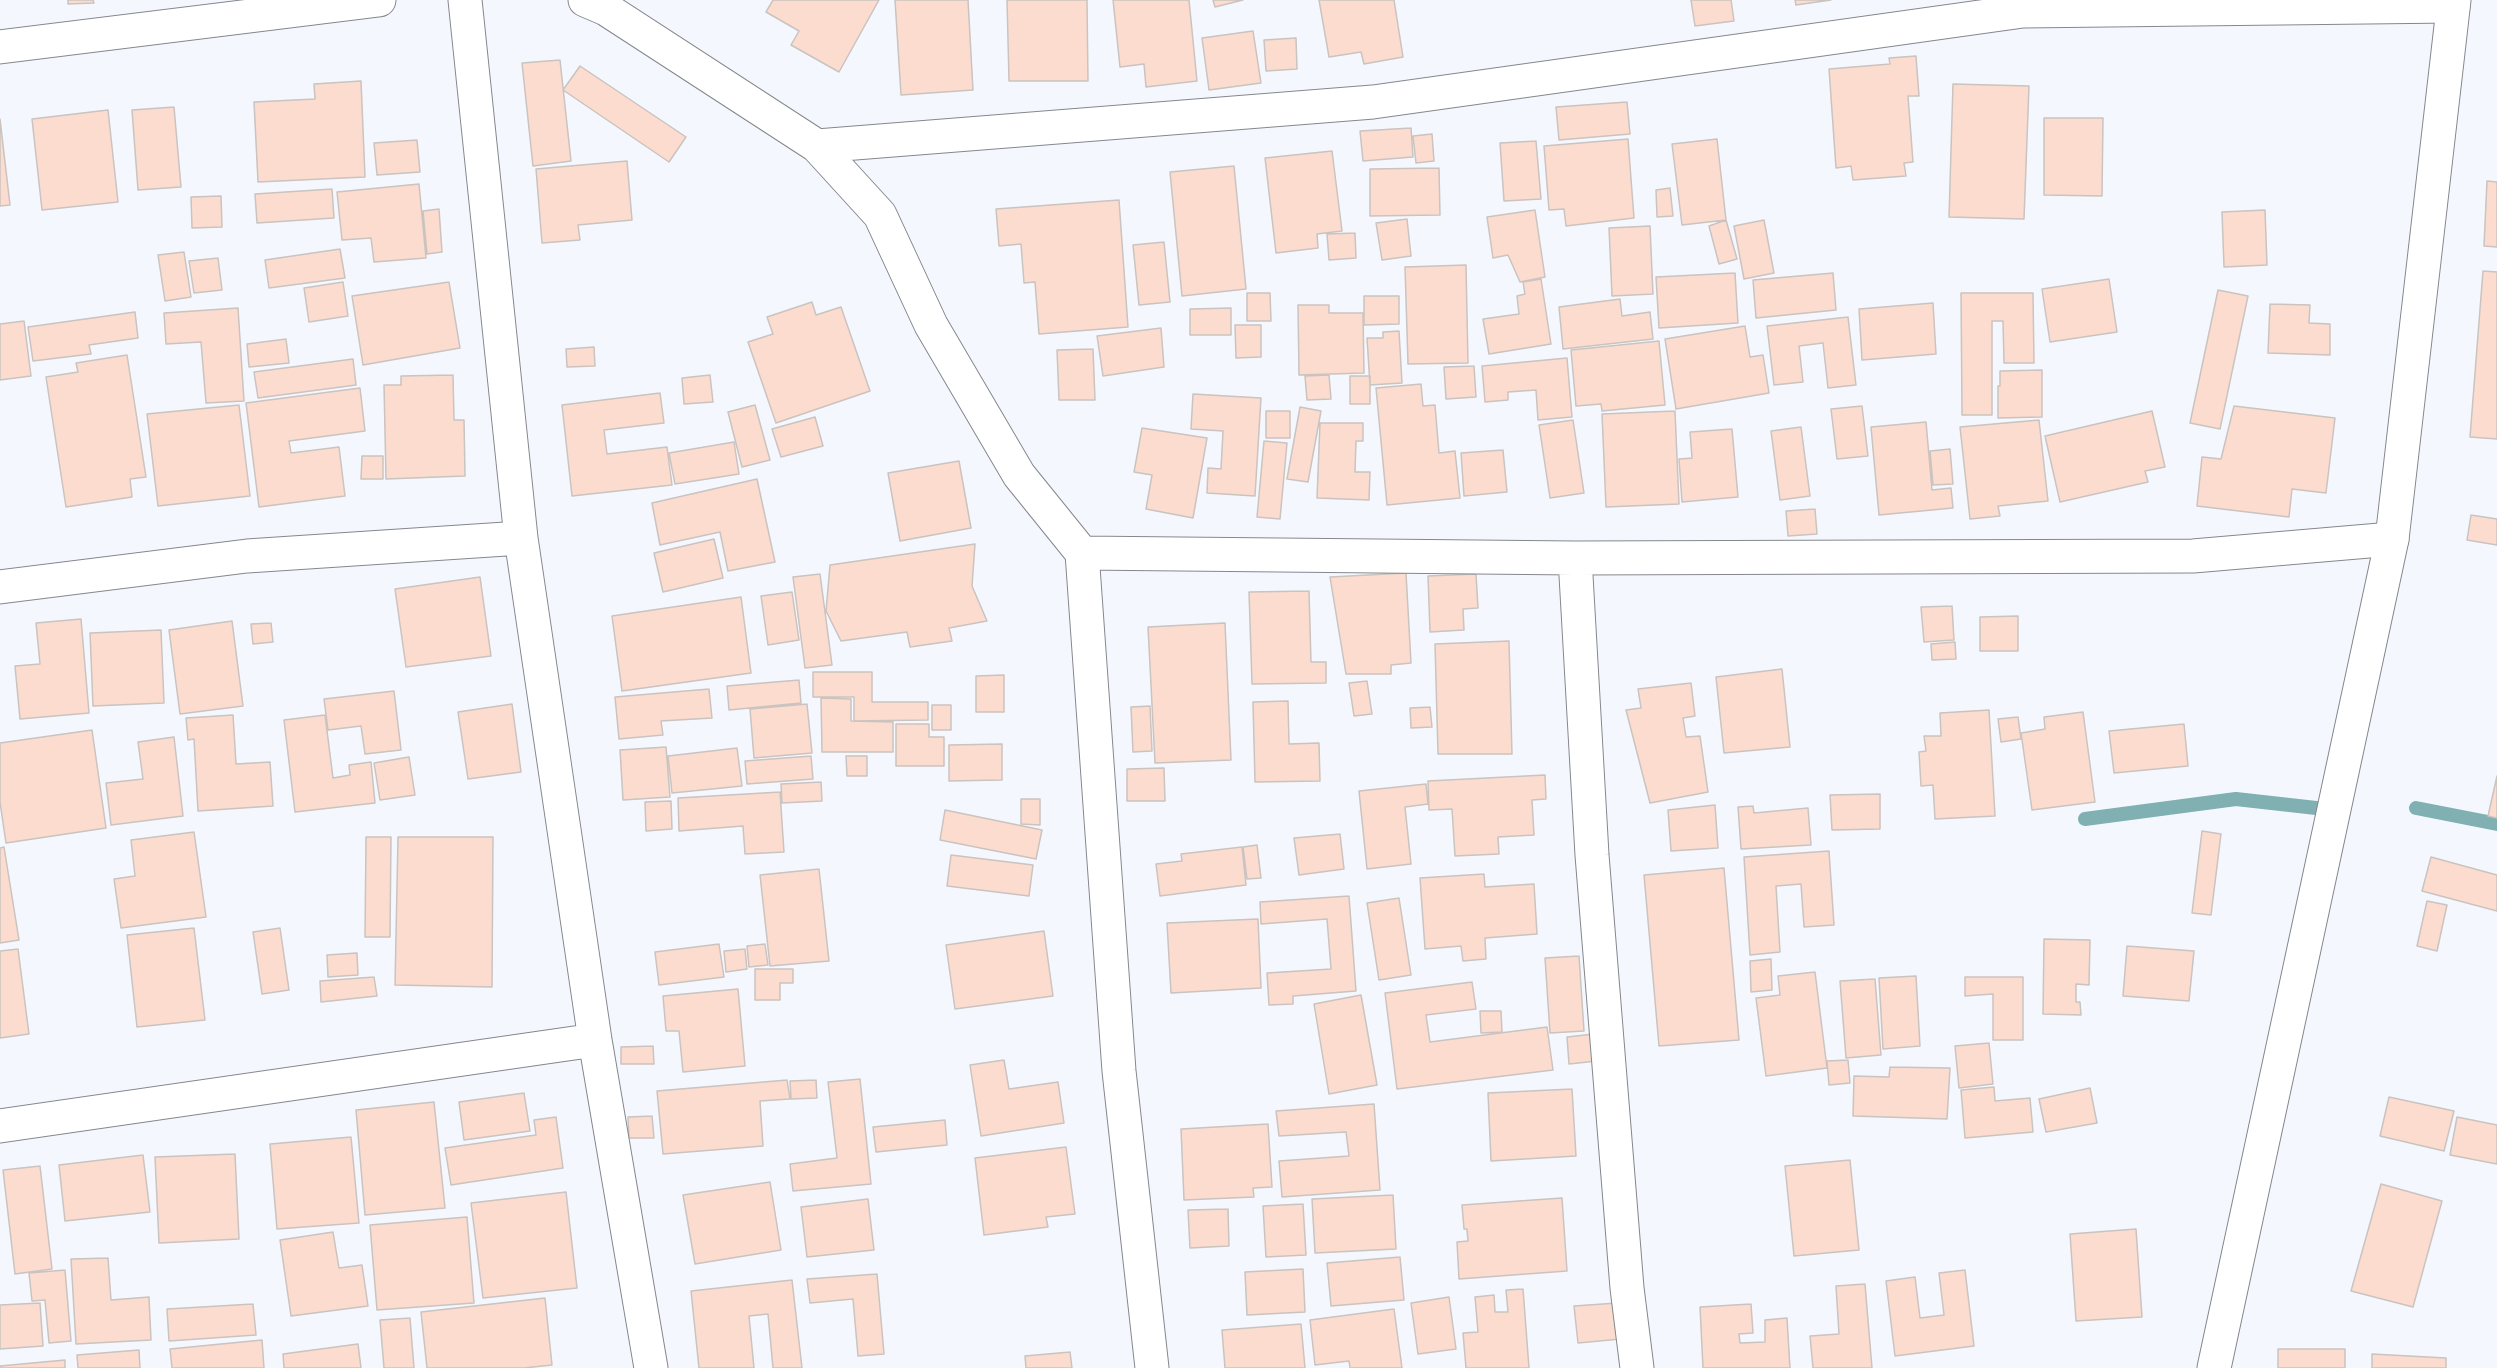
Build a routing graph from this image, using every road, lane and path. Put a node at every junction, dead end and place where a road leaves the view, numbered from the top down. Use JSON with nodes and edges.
{"nodes":[{"id":1,"x":379,"y":0,"type":"edge"},
{"id":2,"x":465,"y":0,"type":"edge"},
{"id":3,"x":585,"y":0,"type":"edge"},
{"id":4,"x":2453,"y":3,"type":"edge"},
{"id":5,"x":2023,"y":6,"type":"edge"},
{"id":6,"x":0,"y":47,"type":"edge"},
{"id":7,"x":817,"y":146,"type":"junction"},
{"id":8,"x":521,"y":538,"type":"junction"},
{"id":9,"x":2392,"y":539,"type":"junction"},
{"id":10,"x":1082,"y":553,"type":"junction"},
{"id":11,"x":1575,"y":558,"type":"junction"},
{"id":12,"x":0,"y":587,"type":"edge"},
{"id":13,"x":595,"y":1040,"type":"junction"},
{"id":14,"x":0,"y":1126,"type":"edge"},
{"id":15,"x":651,"y":1368,"type":"edge"},
{"id":16,"x":1152,"y":1368,"type":"edge"},
{"id":17,"x":1637,"y":1368,"type":"edge"},
{"id":18,"x":2214,"y":1368,"type":"edge"}],
"edges":[{"from":1,"to":6,"type":"street"},
{"from":2,"to":8,"type":"street"},
{"from":3,"to":7,"type":"street"},
{"from":4,"to":5,"type":"street"},
{"from":4,"to":9,"type":"street"},
{"from":5,"to":7,"type":"street"},
{"from":7,"to":10,"type":"street"},
{"from":8,"to":12,"type":"street"},
{"from":8,"to":13,"type":"street"},
{"from":9,"to":11,"type":"street"},
{"from":9,"to":18,"type":"street"},
{"from":10,"to":11,"type":"street"},
{"from":10,"to":16,"type":"street"},
{"from":11,"to":17,"type":"street"},
{"from":13,"to":14,"type":"street"},
{"from":13,"to":15,"type":"street"}]}
